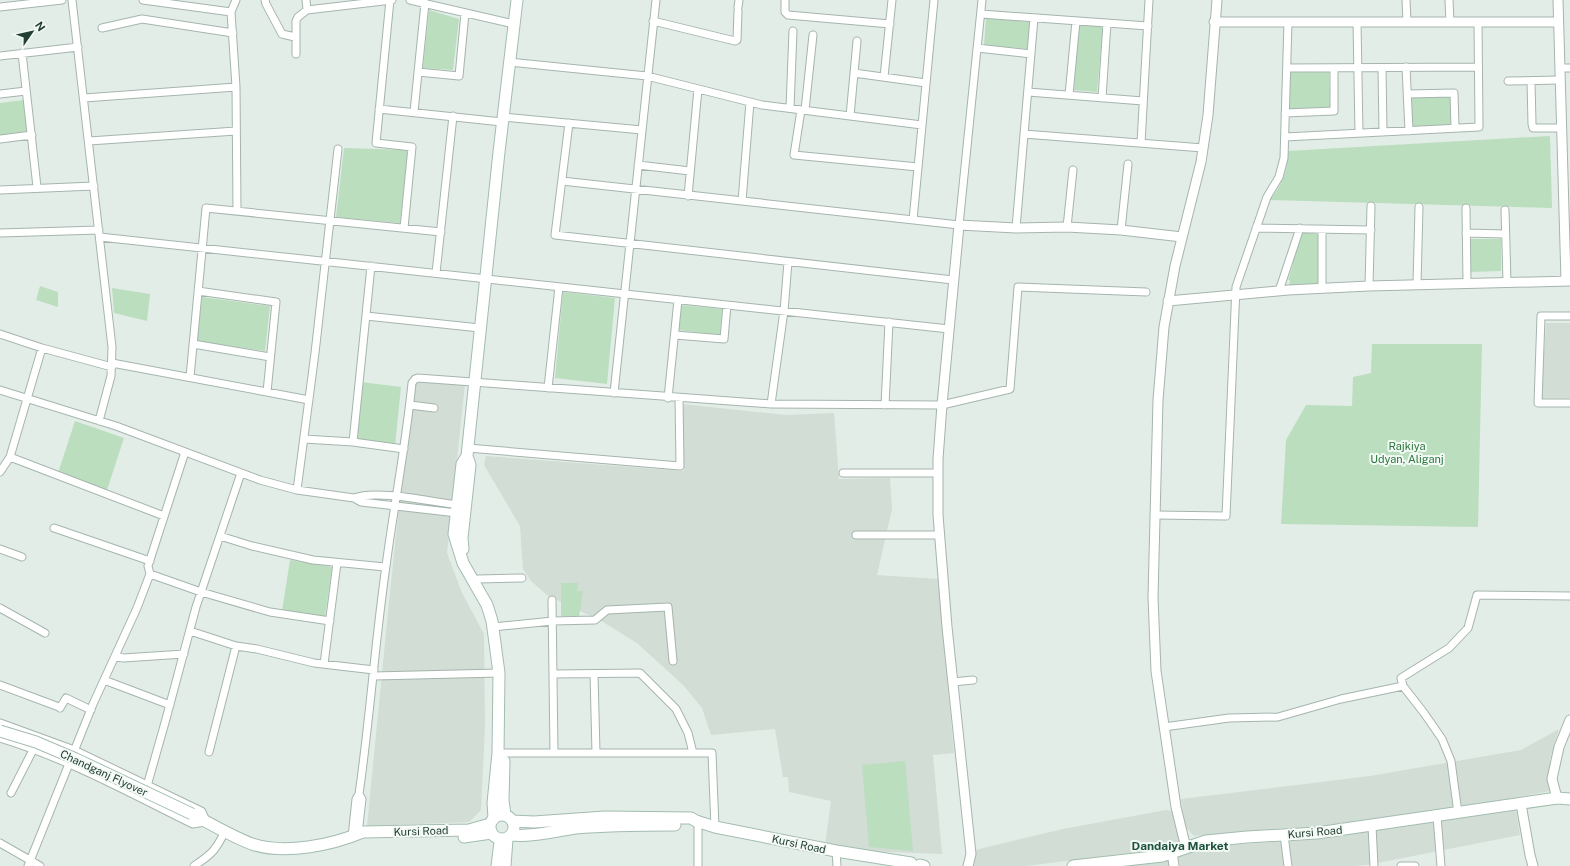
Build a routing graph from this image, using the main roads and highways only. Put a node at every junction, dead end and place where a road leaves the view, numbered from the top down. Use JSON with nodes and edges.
{"nodes":[{"id":1,"x":517,"y":0,"type":"edge"},
{"id":2,"x":460,"y":510,"type":"junction"},
{"id":3,"x":496,"y":627,"type":"junction"},
{"id":4,"x":0,"y":731,"type":"edge"},
{"id":5,"x":1570,"y":792,"type":"edge"},
{"id":6,"x":1556,"y":798,"type":"junction"},
{"id":7,"x":1570,"y":799,"type":"edge"},
{"id":8,"x":205,"y":821,"type":"joint"},
{"id":9,"x":697,"y":822,"type":"junction"},
{"id":10,"x":501,"y":828,"type":"junction"},
{"id":11,"x":914,"y":865,"type":"edge"},
{"id":12,"x":496,"y":866,"type":"edge"},
{"id":13,"x":504,"y":866,"type":"edge"},
{"id":14,"x":1073,"y":866,"type":"edge"}],
"edges":[{"from":1,"to":2,"type":"main road"},
{"from":2,"to":3,"type":"main road"},
{"from":2,"to":3,"type":"main road"},
{"from":3,"to":10,"type":"main road"},
{"from":3,"to":10,"type":"main road"},
{"from":4,"to":8,"type":"main road","name":"Chandganj Flyover","bridge":true},
{"from":5,"to":6,"type":"main road","name":"Kursi Road"},
{"from":6,"to":7,"type":"main road","name":"Kursi Road"},
{"from":6,"to":14,"type":"main road","name":"Kursi Road"},
{"from":8,"to":10,"type":"main road","name":"Kursi Road"},
{"from":9,"to":10,"type":"main road","name":"Kursi Road"},
{"from":9,"to":10,"type":"main road","name":"Kursi Road"},
{"from":9,"to":11,"type":"main road","name":"Kursi Road"},
{"from":10,"to":12,"type":"main road"},
{"from":10,"to":13,"type":"main road"}]}
